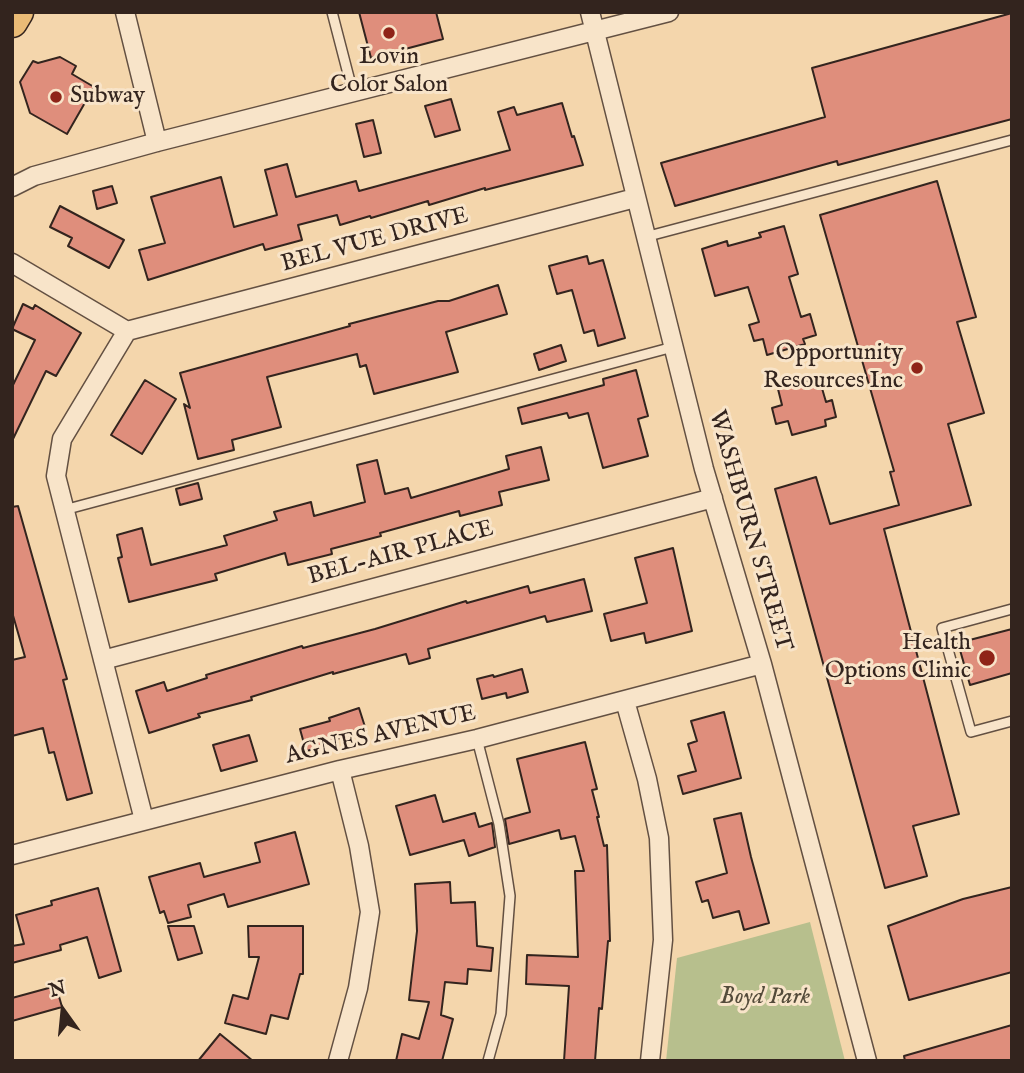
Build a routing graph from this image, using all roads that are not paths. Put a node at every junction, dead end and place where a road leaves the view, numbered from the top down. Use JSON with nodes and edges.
{"nodes":[{"id":1,"x":18,"y":12,"type":"edge"},
{"id":2,"x":125,"y":12,"type":"edge"},
{"id":3,"x":332,"y":12,"type":"edge"},
{"id":4,"x":590,"y":12,"type":"edge"},
{"id":5,"x":669,"y":12,"type":"edge"},
{"id":6,"x":12,"y":22,"type":"edge"},
{"id":7,"x":595,"y":33,"type":"junction"},
{"id":8,"x":353,"y":93,"type":"junction"},
{"id":9,"x":1012,"y":139,"type":"edge"},
{"id":10,"x":158,"y":142,"type":"junction"},
{"id":11,"x":12,"y":187,"type":"edge"},
{"id":12,"x":635,"y":198,"type":"junction"},
{"id":13,"x":645,"y":237,"type":"junction"},
{"id":14,"x":14,"y":267,"type":"edge"},
{"id":15,"x":127,"y":331,"type":"junction"},
{"id":16,"x":673,"y":347,"type":"junction"},
{"id":17,"x":713,"y":498,"type":"junction"},
{"id":18,"x":64,"y":510,"type":"junction"},
{"id":19,"x":1012,"y":609,"type":"edge"},
{"id":20,"x":103,"y":660,"type":"junction"},
{"id":21,"x":762,"y":664,"type":"junction"},
{"id":22,"x":625,"y":701,"type":"junction"},
{"id":23,"x":1011,"y":723,"type":"edge"},
{"id":24,"x":477,"y":739,"type":"junction"},
{"id":25,"x":340,"y":770,"type":"junction"},
{"id":26,"x":144,"y":820,"type":"junction"},
{"id":27,"x":13,"y":850,"type":"edge"},
{"id":28,"x":338,"y":1061,"type":"edge"},
{"id":29,"x":488,"y":1061,"type":"edge"},
{"id":30,"x":650,"y":1061,"type":"edge"},
{"id":31,"x":867,"y":1061,"type":"edge"}],
"edges":[{"from":1,"to":6,"type":"highway"},
{"from":2,"to":10,"type":"street"},
{"from":3,"to":8,"type":"lane"},
{"from":4,"to":7,"type":"street","name":"WASHBURN STREET"},
{"from":5,"to":7,"type":"street"},
{"from":7,"to":8,"type":"street"},
{"from":7,"to":12,"type":"street","name":"WASHBURN STREET"},
{"from":8,"to":10,"type":"street"},
{"from":9,"to":13,"type":"lane"},
{"from":10,"to":11,"type":"street"},
{"from":12,"to":13,"type":"street","name":"WASHBURN STREET"},
{"from":12,"to":15,"type":"street","name":"BEL VUE DRIVE"},
{"from":13,"to":16,"type":"street","name":"WASHBURN STREET"},
{"from":14,"to":15,"type":"street"},
{"from":15,"to":18,"type":"street"},
{"from":16,"to":17,"type":"street","name":"WASHBURN STREET"},
{"from":16,"to":18,"type":"lane"},
{"from":17,"to":20,"type":"street","name":"BEL-AIR PLACE"},
{"from":17,"to":21,"type":"street","name":"WASHBURN STREET"},
{"from":18,"to":20,"type":"street"},
{"from":19,"to":23,"type":"lane"},
{"from":20,"to":26,"type":"street"},
{"from":21,"to":22,"type":"street","name":"AGNES AVENUE"},
{"from":21,"to":31,"type":"street","name":"WASHBURN STREET"},
{"from":22,"to":24,"type":"street","name":"AGNES AVENUE"},
{"from":22,"to":30,"type":"street"},
{"from":24,"to":25,"type":"street","name":"AGNES AVENUE"},
{"from":24,"to":29,"type":"lane"},
{"from":25,"to":26,"type":"street","name":"AGNES AVENUE"},
{"from":25,"to":28,"type":"street"},
{"from":26,"to":27,"type":"street","name":"AGNES AVENUE"}]}
